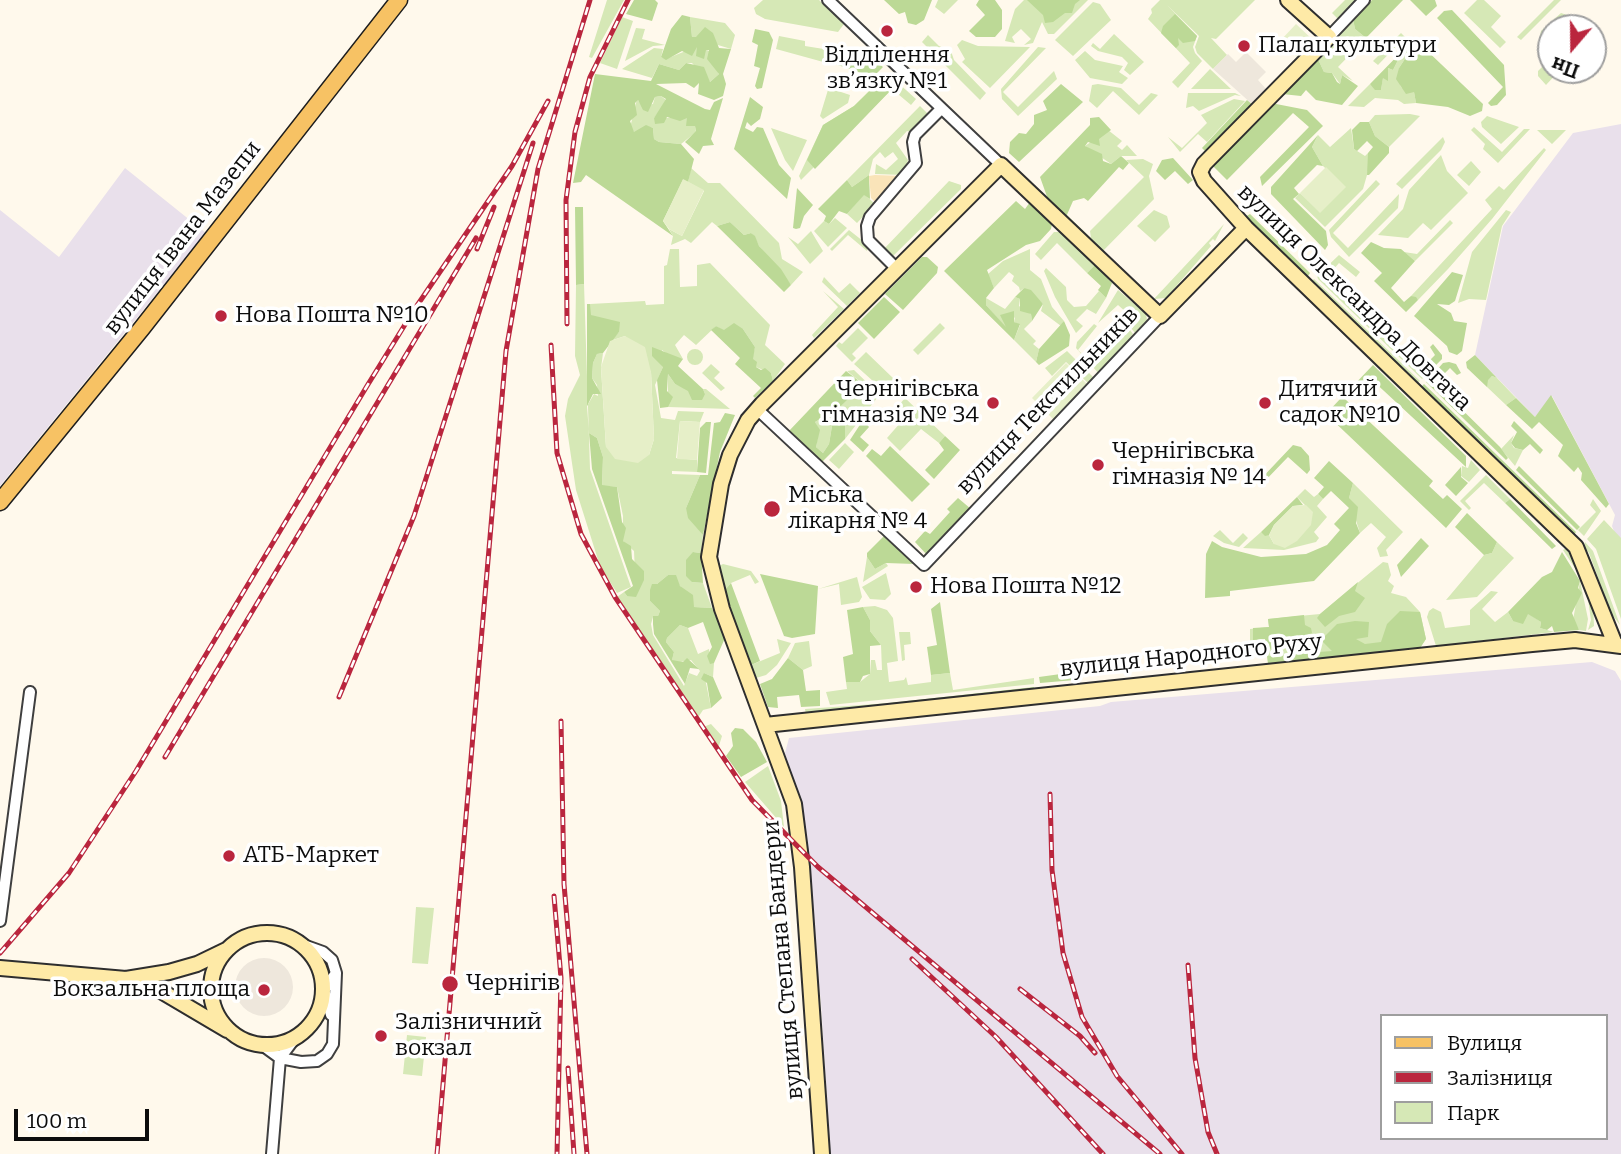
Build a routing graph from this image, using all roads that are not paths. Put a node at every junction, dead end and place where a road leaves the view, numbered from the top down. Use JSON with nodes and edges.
{"nodes":[{"id":1,"x":399,"y":0,"type":"edge"},
{"id":2,"x":828,"y":0,"type":"edge"},
{"id":3,"x":1288,"y":0,"type":"edge"},
{"id":4,"x":1364,"y":0,"type":"edge"},
{"id":5,"x":1329,"y":37,"type":"junction"},
{"id":6,"x":940,"y":110,"type":"junction"},
{"id":7,"x":1001,"y":166,"type":"junction"},
{"id":8,"x":1247,"y":228,"type":"junction"},
{"id":9,"x":896,"y":268,"type":"junction"},
{"id":10,"x":1160,"y":317,"type":"junction"},
{"id":11,"x":757,"y":409,"type":"junction"},
{"id":12,"x":0,"y":502,"type":"edge"},
{"id":13,"x":1618,"y":645,"type":"edge"},
{"id":14,"x":30,"y":692,"type":"dead end"},
{"id":15,"x":765,"y":725,"type":"junction"},
{"id":16,"x":0,"y":921,"type":"edge"},
{"id":17,"x":298,"y":943,"type":"junction"},
{"id":18,"x":227,"y":950,"type":"junction"},
{"id":19,"x":0,"y":968,"type":"edge"},
{"id":20,"x":336,"y":973,"type":"junction"},
{"id":21,"x":126,"y":979,"type":"junction"},
{"id":22,"x":324,"y":990,"type":"junction"},
{"id":23,"x":232,"y":1033,"type":"junction"},
{"id":24,"x":334,"y":1035,"type":"junction"},
{"id":25,"x":295,"y":1038,"type":"junction"},
{"id":26,"x":262,"y":1045,"type":"junction"},
{"id":27,"x":280,"y":1058,"type":"junction"},
{"id":28,"x":272,"y":1154,"type":"edge"},
{"id":29,"x":822,"y":1154,"type":"edge"}],
"edges":[{"from":1,"to":12,"type":"main road","name":"вулиця Івана Мазепи"},
{"from":2,"to":6,"type":"street","name":"вулиця Текстильників"},
{"from":3,"to":5,"type":"street"},
{"from":4,"to":5,"type":"street","name":"вулиця Олександра Довгача"},
{"from":5,"to":8,"type":"street","name":"вулиця Олександра Довгача"},
{"from":6,"to":7,"type":"street","name":"вулиця Текстильників"},
{"from":6,"to":9,"type":"street"},
{"from":7,"to":9,"type":"street"},
{"from":7,"to":10,"type":"street","name":"вулиця Текстильників"},
{"from":8,"to":10,"type":"street","name":"вулиця Текстильників"},
{"from":8,"to":13,"type":"street","name":"вулиця Олександра Довгача"},
{"from":9,"to":11,"type":"street"},
{"from":10,"to":11,"type":"street","name":"вулиця Текстильників"},
{"from":11,"to":15,"type":"street"},
{"from":13,"to":15,"type":"street","name":"вулиця Народного Руху"},
{"from":14,"to":16,"type":"street"},
{"from":15,"to":29,"type":"street","name":"вулиця Степана Бандери"},
{"from":17,"to":18,"type":"street"},
{"from":17,"to":20,"type":"street"},
{"from":17,"to":22,"type":"street"},
{"from":18,"to":21,"type":"street"},
{"from":18,"to":23,"type":"street"},
{"from":19,"to":21,"type":"street"},
{"from":20,"to":22,"type":"street"},
{"from":20,"to":24,"type":"street"},
{"from":21,"to":23,"type":"street"},
{"from":22,"to":24,"type":"street"},
{"from":22,"to":25,"type":"street"},
{"from":23,"to":26,"type":"street"},
{"from":24,"to":27,"type":"street"},
{"from":25,"to":26,"type":"street"},
{"from":25,"to":27,"type":"street"},
{"from":26,"to":27,"type":"street"},
{"from":27,"to":28,"type":"street"}]}
